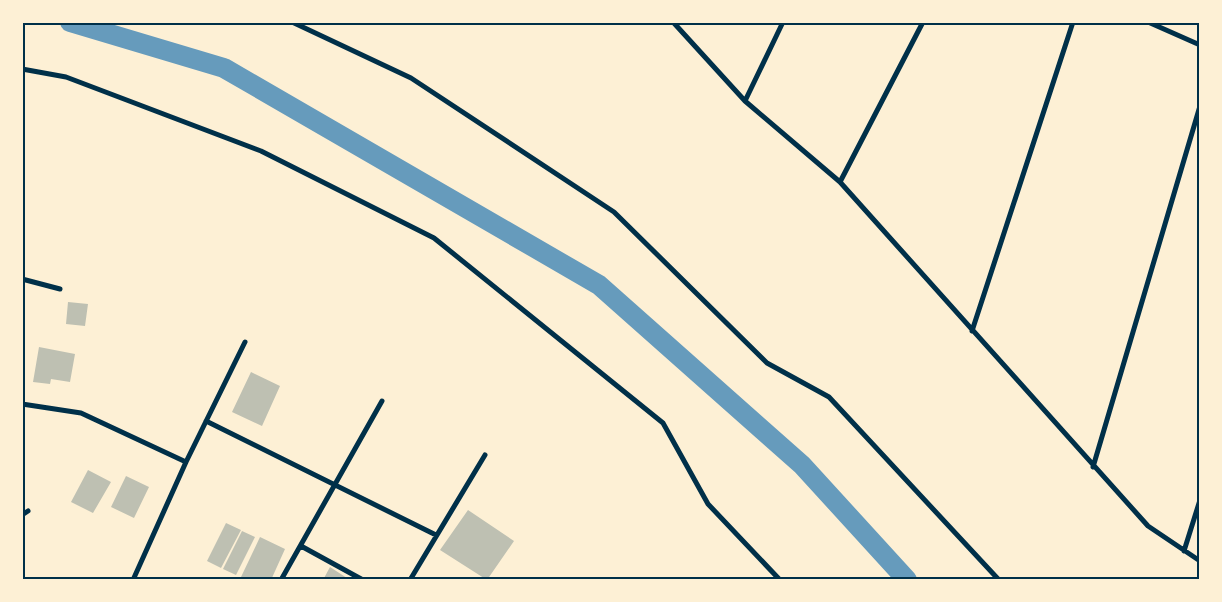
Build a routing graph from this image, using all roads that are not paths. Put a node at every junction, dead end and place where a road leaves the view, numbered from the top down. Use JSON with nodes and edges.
{"nodes":[{"id":1,"x":292,"y":22,"type":"edge"},
{"id":2,"x":672,"y":22,"type":"edge"},
{"id":3,"x":783,"y":22,"type":"edge"},
{"id":4,"x":922,"y":22,"type":"edge"},
{"id":5,"x":1073,"y":22,"type":"edge"},
{"id":6,"x":1148,"y":22,"type":"edge"},
{"id":7,"x":1200,"y":45,"type":"edge"},
{"id":8,"x":22,"y":69,"type":"edge"},
{"id":9,"x":745,"y":101,"type":"junction"},
{"id":10,"x":1200,"y":106,"type":"edge"},
{"id":11,"x":840,"y":182,"type":"junction"},
{"id":12,"x":22,"y":279,"type":"edge"},
{"id":13,"x":60,"y":289,"type":"dead end"},
{"id":14,"x":972,"y":331,"type":"junction"},
{"id":15,"x":244,"y":342,"type":"dead end"},
{"id":16,"x":382,"y":401,"type":"dead end"},
{"id":17,"x":22,"y":404,"type":"edge"},
{"id":18,"x":206,"y":421,"type":"junction"},
{"id":19,"x":485,"y":455,"type":"dead end"},
{"id":20,"x":186,"y":462,"type":"junction"},
{"id":21,"x":1093,"y":467,"type":"junction"},
{"id":22,"x":335,"y":485,"type":"junction"},
{"id":23,"x":1200,"y":500,"type":"edge"},
{"id":24,"x":28,"y":511,"type":"dead end"},
{"id":25,"x":22,"y":515,"type":"edge"},
{"id":26,"x":436,"y":535,"type":"junction"},
{"id":27,"x":300,"y":546,"type":"junction"},
{"id":28,"x":1184,"y":551,"type":"junction"},
{"id":29,"x":1200,"y":561,"type":"edge"},
{"id":30,"x":133,"y":580,"type":"edge"},
{"id":31,"x":281,"y":580,"type":"edge"},
{"id":32,"x":363,"y":580,"type":"edge"},
{"id":33,"x":410,"y":580,"type":"edge"},
{"id":34,"x":780,"y":580,"type":"edge"},
{"id":35,"x":999,"y":580,"type":"edge"}],
"edges":[{"from":1,"to":35,"type":"street"},
{"from":2,"to":9,"type":"street"},
{"from":3,"to":9,"type":"street"},
{"from":4,"to":11,"type":"street"},
{"from":5,"to":14,"type":"street"},
{"from":6,"to":7,"type":"street"},
{"from":8,"to":34,"type":"street"},
{"from":9,"to":11,"type":"street"},
{"from":10,"to":21,"type":"street"},
{"from":11,"to":14,"type":"street"},
{"from":12,"to":13,"type":"street"},
{"from":14,"to":21,"type":"street"},
{"from":15,"to":18,"type":"street"},
{"from":16,"to":22,"type":"street"},
{"from":17,"to":20,"type":"street"},
{"from":18,"to":20,"type":"street"},
{"from":18,"to":22,"type":"street"},
{"from":19,"to":26,"type":"street"},
{"from":20,"to":30,"type":"street"},
{"from":21,"to":28,"type":"street"},
{"from":22,"to":26,"type":"street"},
{"from":22,"to":27,"type":"street"},
{"from":23,"to":28,"type":"street"},
{"from":24,"to":25,"type":"street"},
{"from":26,"to":33,"type":"street"},
{"from":27,"to":31,"type":"street"},
{"from":27,"to":32,"type":"street"},
{"from":28,"to":29,"type":"street"}]}
